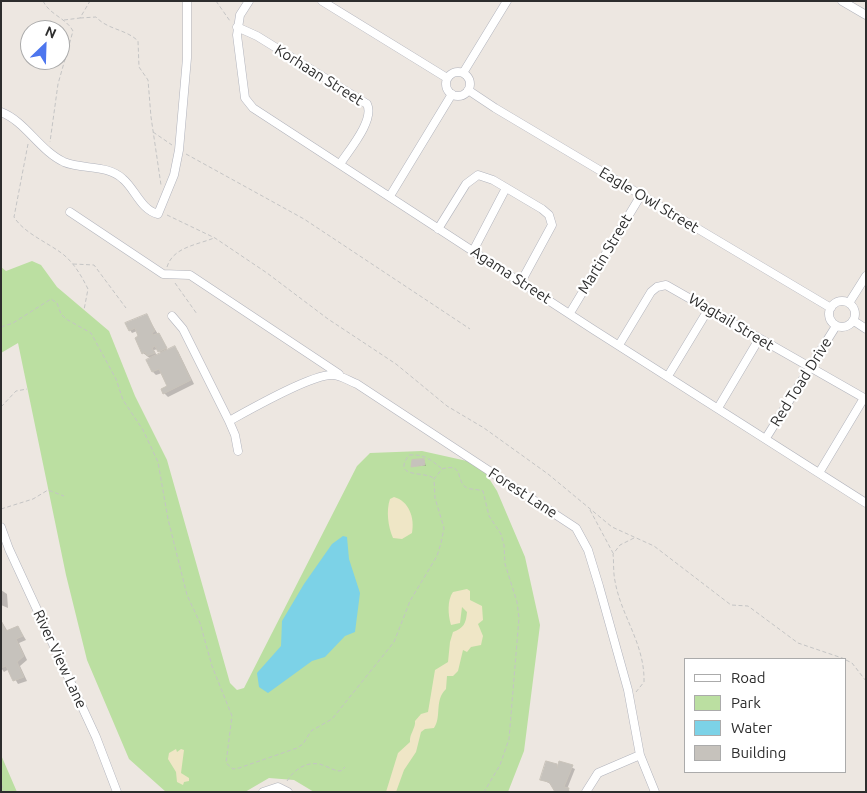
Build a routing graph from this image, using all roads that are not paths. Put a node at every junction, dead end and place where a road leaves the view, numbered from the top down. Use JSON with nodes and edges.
{"nodes":[{"id":1,"x":187,"y":1,"type":"edge"},
{"id":2,"x":249,"y":1,"type":"edge"},
{"id":3,"x":322,"y":1,"type":"edge"},
{"id":4,"x":507,"y":1,"type":"edge"},
{"id":5,"x":842,"y":1,"type":"edge"},
{"id":6,"x":866,"y":15,"type":"edge"},
{"id":7,"x":237,"y":27,"type":"junction"},
{"id":8,"x":463,"y":73,"type":"junction"},
{"id":9,"x":447,"y":78,"type":"junction"},
{"id":10,"x":468,"y":90,"type":"junction"},
{"id":11,"x":452,"y":94,"type":"junction"},
{"id":12,"x":1,"y":112,"type":"edge"},
{"id":13,"x":340,"y":164,"type":"junction"},
{"id":14,"x":506,"y":188,"type":"junction"},
{"id":15,"x":641,"y":195,"type":"junction"},
{"id":16,"x":390,"y":196,"type":"junction"},
{"id":17,"x":70,"y":212,"type":"dead end"},
{"id":18,"x":438,"y":229,"type":"junction"},
{"id":19,"x":473,"y":251,"type":"junction"},
{"id":20,"x":866,"y":276,"type":"edge"},
{"id":21,"x":521,"y":282,"type":"junction"},
{"id":22,"x":849,"y":303,"type":"junction"},
{"id":23,"x":831,"y":308,"type":"junction"},
{"id":24,"x":708,"y":310,"type":"junction"},
{"id":25,"x":570,"y":313,"type":"junction"},
{"id":26,"x":172,"y":316,"type":"dead end"},
{"id":27,"x":854,"y":321,"type":"junction"},
{"id":28,"x":836,"y":326,"type":"junction"},
{"id":29,"x":866,"y":328,"type":"edge"},
{"id":30,"x":758,"y":339,"type":"junction"},
{"id":31,"x":619,"y":345,"type":"junction"},
{"id":32,"x":809,"y":367,"type":"junction"},
{"id":33,"x":668,"y":376,"type":"junction"},
{"id":34,"x":344,"y":378,"type":"junction"},
{"id":35,"x":865,"y":398,"type":"edge"},
{"id":36,"x":718,"y":408,"type":"junction"},
{"id":37,"x":229,"y":421,"type":"junction"},
{"id":38,"x":766,"y":438,"type":"junction"},
{"id":39,"x":238,"y":451,"type":"dead end"},
{"id":40,"x":819,"y":473,"type":"junction"},
{"id":41,"x":866,"y":503,"type":"edge"},
{"id":42,"x":1,"y":527,"type":"edge"},
{"id":43,"x":640,"y":755,"type":"junction"},
{"id":44,"x":286,"y":790,"type":"edge"},
{"id":45,"x":117,"y":792,"type":"edge"},
{"id":46,"x":263,"y":792,"type":"edge"},
{"id":47,"x":586,"y":792,"type":"edge"},
{"id":48,"x":655,"y":792,"type":"edge"}],
"edges":[{"from":1,"to":12,"type":"street"},
{"from":2,"to":7,"type":"street","name":"Agama Street"},
{"from":3,"to":9,"type":"street"},
{"from":4,"to":8,"type":"street"},
{"from":5,"to":6,"type":"street"},
{"from":7,"to":13,"type":"street","name":"Agama Street"},
{"from":7,"to":13,"type":"street","name":"Korhaan Street"},
{"from":8,"to":9,"type":"street"},
{"from":8,"to":10,"type":"street"},
{"from":9,"to":11,"type":"street"},
{"from":10,"to":11,"type":"street"},
{"from":10,"to":15,"type":"street","name":"Eagle Owl Street"},
{"from":11,"to":16,"type":"street"},
{"from":13,"to":16,"type":"street","name":"Agama Street"},
{"from":14,"to":18,"type":"street"},
{"from":14,"to":19,"type":"street"},
{"from":14,"to":21,"type":"street"},
{"from":15,"to":23,"type":"street","name":"Eagle Owl Street"},
{"from":15,"to":25,"type":"street","name":"Martin Street"},
{"from":16,"to":18,"type":"street","name":"Agama Street"},
{"from":17,"to":34,"type":"street"},
{"from":18,"to":19,"type":"street","name":"Agama Street"},
{"from":19,"to":21,"type":"street","name":"Agama Street"},
{"from":20,"to":22,"type":"street"},
{"from":21,"to":25,"type":"street","name":"Agama Street"},
{"from":22,"to":23,"type":"street"},
{"from":22,"to":27,"type":"street"},
{"from":23,"to":28,"type":"street"},
{"from":24,"to":30,"type":"street","name":"Wagtail Street"},
{"from":24,"to":31,"type":"street","name":"Wagtail Street"},
{"from":24,"to":33,"type":"street"},
{"from":25,"to":31,"type":"street","name":"Agama Street"},
{"from":26,"to":37,"type":"street"},
{"from":27,"to":28,"type":"street"},
{"from":27,"to":29,"type":"street"},
{"from":28,"to":32,"type":"street","name":"Red Toad Drive"},
{"from":30,"to":32,"type":"street","name":"Wagtail Street"},
{"from":30,"to":36,"type":"street"},
{"from":31,"to":33,"type":"street","name":"Agama Street"},
{"from":32,"to":35,"type":"street","name":"Wagtail Street"},
{"from":32,"to":38,"type":"street","name":"Red Toad Drive"},
{"from":33,"to":36,"type":"street","name":"Agama Street"},
{"from":34,"to":37,"type":"street","name":"Forest Lane"},
{"from":34,"to":43,"type":"street","name":"Forest Lane"},
{"from":35,"to":40,"type":"street"},
{"from":36,"to":38,"type":"street","name":"Agama Street"},
{"from":37,"to":39,"type":"street"},
{"from":38,"to":40,"type":"street","name":"Agama Street"},
{"from":40,"to":41,"type":"street","name":"Agama Street"},
{"from":42,"to":45,"type":"street","name":"River View Lane"},
{"from":43,"to":47,"type":"street"},
{"from":43,"to":48,"type":"street","name":"Forest Lane"},
{"from":44,"to":46,"type":"street"}]}
